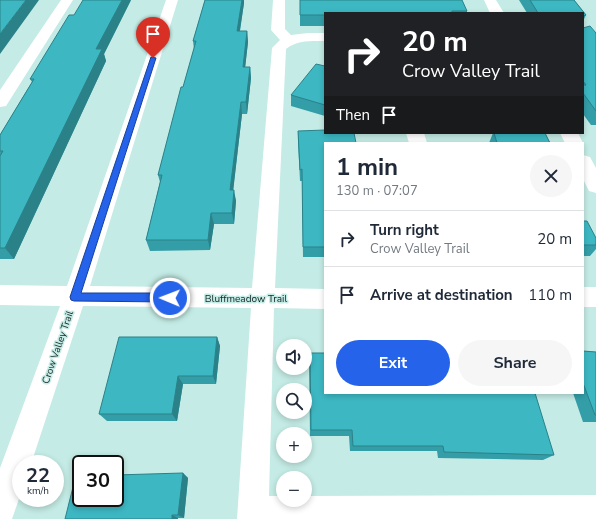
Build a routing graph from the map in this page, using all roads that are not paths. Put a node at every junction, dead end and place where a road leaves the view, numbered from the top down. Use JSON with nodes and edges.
{"nodes":[{"id":1,"x":67,"y":0,"type":"edge"},
{"id":2,"x":172,"y":0,"type":"edge"},
{"id":3,"x":279,"y":0,"type":"edge"},
{"id":4,"x":490,"y":0,"type":"edge"},
{"id":5,"x":496,"y":12,"type":"edge"},
{"id":6,"x":324,"y":37,"type":"edge"},
{"id":7,"x":288,"y":40,"type":"junction"},
{"id":8,"x":0,"y":102,"type":"edge"},
{"id":9,"x":584,"y":163,"type":"edge"},
{"id":10,"x":596,"y":186,"type":"edge"},
{"id":11,"x":0,"y":296,"type":"edge"},
{"id":12,"x":74,"y":297,"type":"junction"},
{"id":13,"x":584,"y":297,"type":"edge"},
{"id":14,"x":596,"y":297,"type":"edge"},
{"id":15,"x":262,"y":299,"type":"junction"},
{"id":16,"x":324,"y":299,"type":"edge"},
{"id":17,"x":0,"y":510,"type":"edge"},
{"id":18,"x":596,"y":510,"type":"edge"},
{"id":19,"x":253,"y":516,"type":"edge"}],
"edges":[{"from":1,"to":8,"type":"street"},
{"from":2,"to":12,"type":"street","name":"Crow Valley Trail"},
{"from":3,"to":7,"type":"street"},
{"from":4,"to":5,"type":"street"},
{"from":6,"to":7,"type":"street"},
{"from":7,"to":15,"type":"street"},
{"from":9,"to":10,"type":"street"},
{"from":11,"to":12,"type":"street","name":"Bluffmeadow Trail"},
{"from":12,"to":15,"type":"street","name":"Bluffmeadow Trail"},
{"from":12,"to":17,"type":"street","name":"Crow Valley Trail"},
{"from":13,"to":14,"type":"street"},
{"from":15,"to":16,"type":"street","name":"Bluffmeadow Trail"},
{"from":15,"to":19,"type":"street"},
{"from":18,"to":19,"type":"street"}]}
